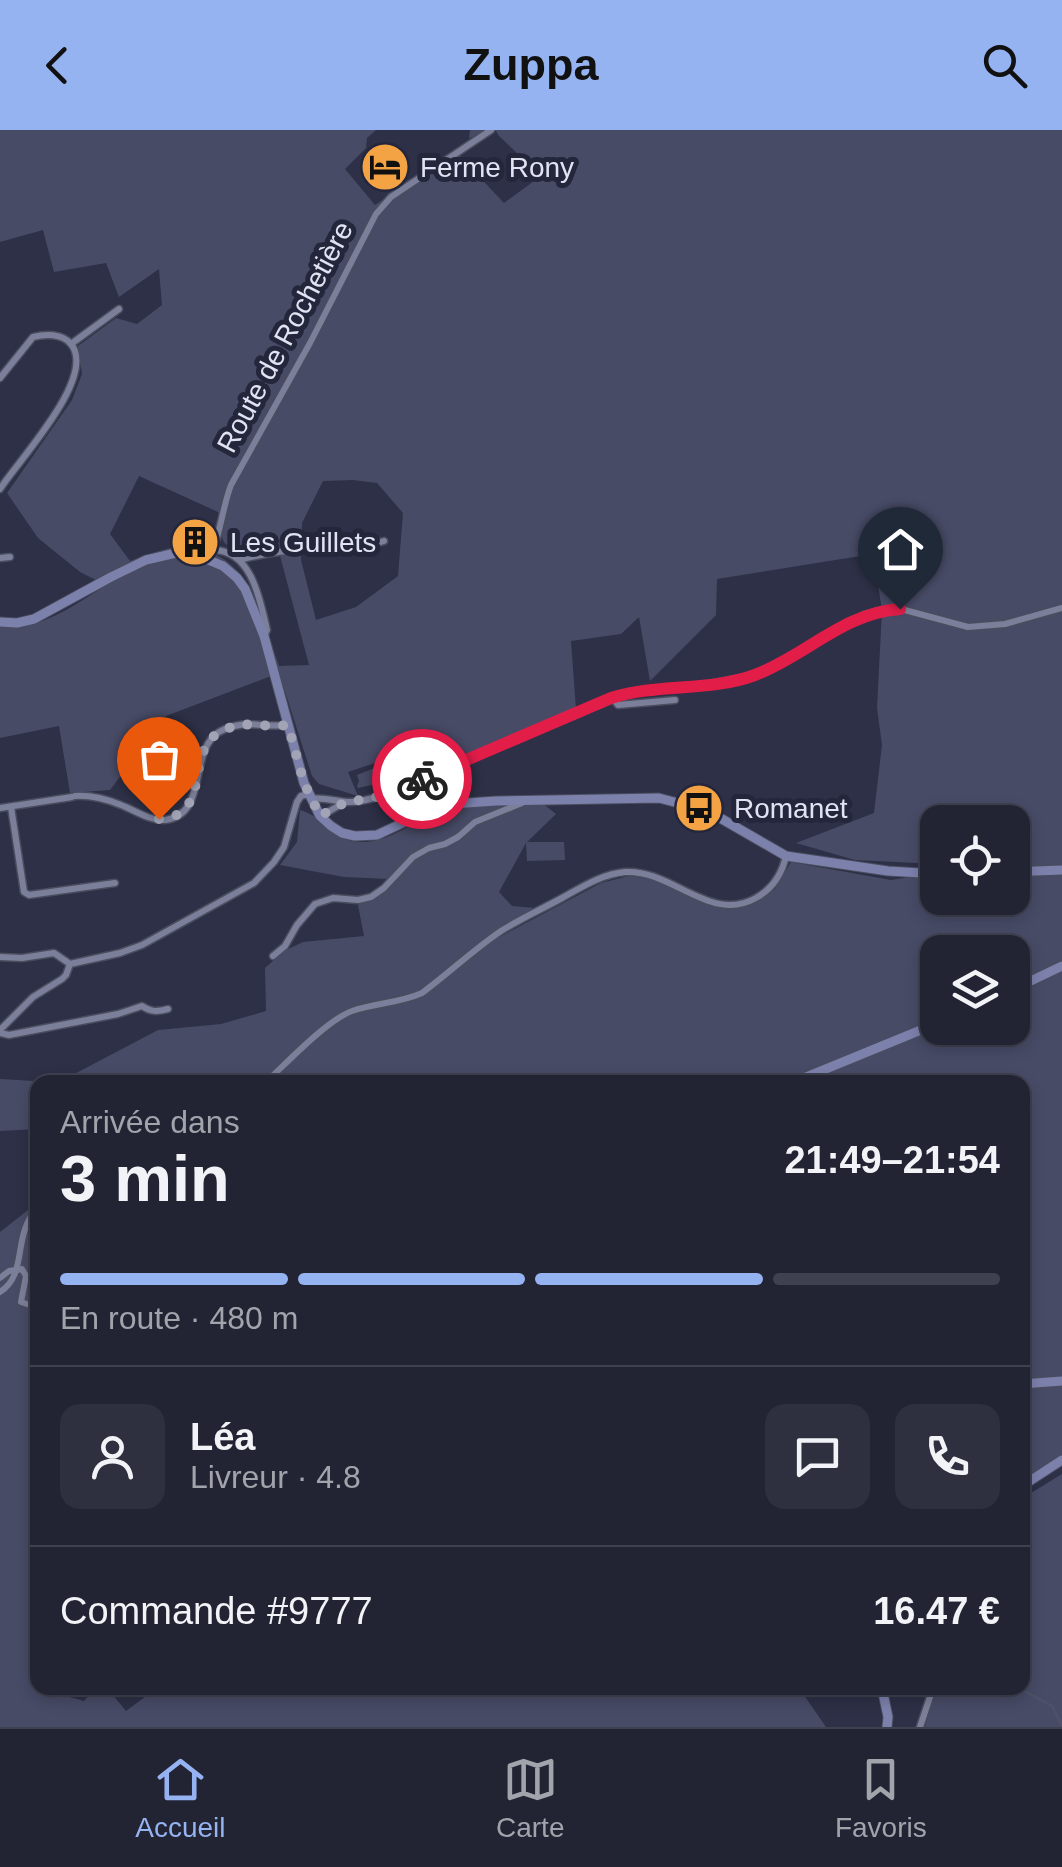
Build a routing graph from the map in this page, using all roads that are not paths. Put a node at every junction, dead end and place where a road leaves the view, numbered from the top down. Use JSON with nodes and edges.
{"nodes":[{"id":1,"x":491,"y":130,"type":"edge"},
{"id":2,"x":119,"y":309,"type":"dead end"},
{"id":3,"x":72,"y":344,"type":"junction"},
{"id":4,"x":0,"y":378,"type":"edge"},
{"id":5,"x":0,"y":489,"type":"edge"},
{"id":6,"x":384,"y":540,"type":"dead end"},
{"id":7,"x":212,"y":554,"type":"junction"},
{"id":8,"x":10,"y":557,"type":"dead end"},
{"id":9,"x":0,"y":558,"type":"edge"},
{"id":10,"x":240,"y":560,"type":"junction"},
{"id":11,"x":1062,"y":608,"type":"edge"},
{"id":12,"x":0,"y":622,"type":"edge"},
{"id":13,"x":264,"y":636,"type":"junction"},
{"id":14,"x":612,"y":697,"type":"junction"},
{"id":15,"x":675,"y":700,"type":"dead end"},
{"id":16,"x":288,"y":725,"type":"junction"},
{"id":17,"x":310,"y":796,"type":"junction"},
{"id":18,"x":528,"y":801,"type":"junction"},
{"id":19,"x":346,"y":802,"type":"junction"},
{"id":20,"x":12,"y":806,"type":"junction"},
{"id":21,"x":0,"y":808,"type":"edge"},
{"id":22,"x":320,"y":816,"type":"junction"},
{"id":23,"x":786,"y":856,"type":"junction"},
{"id":24,"x":1062,"y":870,"type":"edge"},
{"id":25,"x":1030,"y":871,"type":"edge"},
{"id":26,"x":920,"y":873,"type":"edge"},
{"id":27,"x":115,"y":883,"type":"dead end"},
{"id":28,"x":274,"y":956,"type":"dead end"},
{"id":29,"x":0,"y":957,"type":"edge"},
{"id":30,"x":70,"y":964,"type":"junction"},
{"id":31,"x":1062,"y":966,"type":"edge"},
{"id":32,"x":1030,"y":981,"type":"edge"},
{"id":33,"x":168,"y":1009,"type":"dead end"},
{"id":34,"x":920,"y":1030,"type":"edge"},
{"id":35,"x":0,"y":1032,"type":"edge"},
{"id":36,"x":274,"y":1075,"type":"edge"},
{"id":37,"x":811,"y":1075,"type":"edge"},
{"id":38,"x":30,"y":1216,"type":"edge"},
{"id":39,"x":17,"y":1270,"type":"junction"},
{"id":40,"x":0,"y":1278,"type":"edge"},
{"id":41,"x":0,"y":1292,"type":"edge"},
{"id":42,"x":30,"y":1305,"type":"edge"},
{"id":43,"x":1062,"y":1381,"type":"edge"},
{"id":44,"x":1030,"y":1383,"type":"edge"},
{"id":45,"x":1062,"y":1460,"type":"edge"},
{"id":46,"x":1030,"y":1481,"type":"edge"},
{"id":47,"x":883,"y":1695,"type":"edge"},
{"id":48,"x":931,"y":1695,"type":"edge"},
{"id":49,"x":886,"y":1727,"type":"edge"},
{"id":50,"x":920,"y":1727,"type":"edge"}],
"edges":[{"from":1,"to":7,"type":"street","name":"Route de Rochetière"},
{"from":2,"to":3,"type":"street"},
{"from":3,"to":4,"type":"street"},
{"from":3,"to":5,"type":"street"},
{"from":6,"to":10,"type":"street"},
{"from":7,"to":10,"type":"street"},
{"from":7,"to":12,"type":"main road"},
{"from":7,"to":13,"type":"main road"},
{"from":8,"to":9,"type":"street"},
{"from":10,"to":13,"type":"street"},
{"from":11,"to":14,"type":"street"},
{"from":13,"to":16,"type":"main road"},
{"from":14,"to":15,"type":"street"},
{"from":14,"to":19,"type":"street"},
{"from":16,"to":17,"type":"main road"},
{"from":16,"to":20,"type":"street"},
{"from":17,"to":19,"type":"street"},
{"from":17,"to":22,"type":"main road"},
{"from":17,"to":30,"type":"street"},
{"from":18,"to":22,"type":"main road"},
{"from":18,"to":23,"type":"main road"},
{"from":18,"to":28,"type":"street"},
{"from":19,"to":22,"type":"street"},
{"from":20,"to":21,"type":"street"},
{"from":20,"to":27,"type":"street"},
{"from":23,"to":26,"type":"main road"},
{"from":23,"to":36,"type":"street"},
{"from":24,"to":25,"type":"main road"},
{"from":29,"to":30,"type":"street"},
{"from":30,"to":35,"type":"street"},
{"from":31,"to":32,"type":"main road"},
{"from":33,"to":35,"type":"street"},
{"from":34,"to":37,"type":"main road"},
{"from":38,"to":39,"type":"street"},
{"from":39,"to":40,"type":"street"},
{"from":39,"to":41,"type":"street"},
{"from":39,"to":42,"type":"street"},
{"from":43,"to":44,"type":"main road"},
{"from":45,"to":46,"type":"main road"},
{"from":47,"to":49,"type":"main road"},
{"from":48,"to":50,"type":"street"}]}
